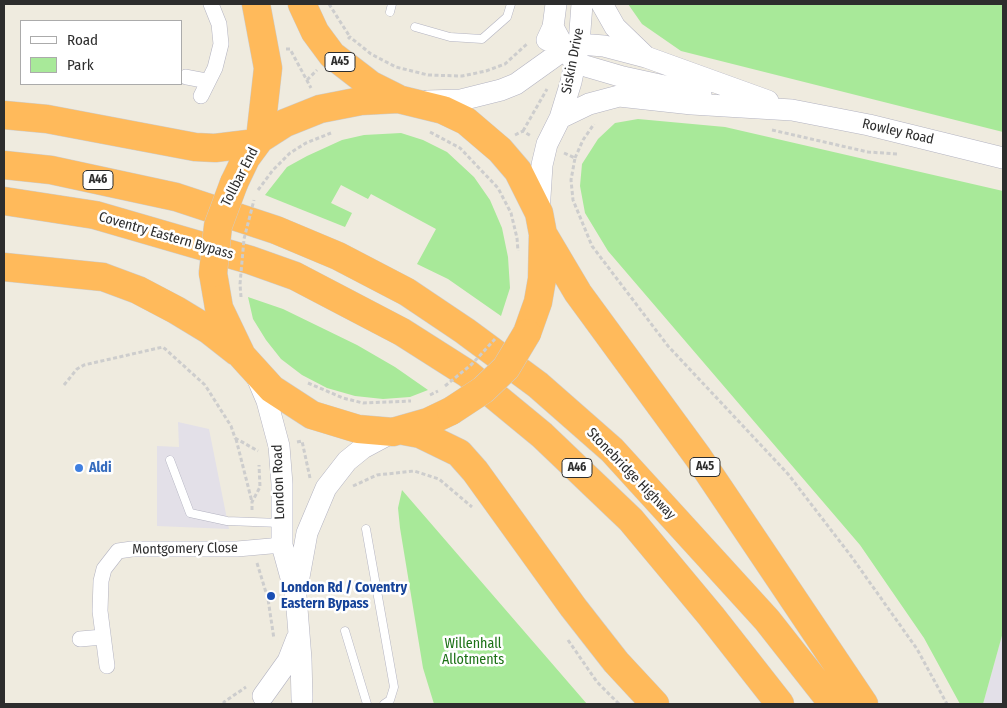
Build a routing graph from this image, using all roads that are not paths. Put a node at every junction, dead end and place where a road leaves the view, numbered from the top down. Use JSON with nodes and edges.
{"nodes":[{"id":1,"x":211,"y":4,"type":"edge"},
{"id":2,"x":256,"y":4,"type":"edge"},
{"id":3,"x":302,"y":4,"type":"edge"},
{"id":4,"x":511,"y":4,"type":"edge"},
{"id":5,"x":556,"y":4,"type":"edge"},
{"id":6,"x":582,"y":4,"type":"edge"},
{"id":7,"x":602,"y":4,"type":"edge"},
{"id":8,"x":415,"y":27,"type":"dead end"},
{"id":9,"x":553,"y":27,"type":"junction"},
{"id":10,"x":573,"y":52,"type":"junction"},
{"id":11,"x":646,"y":57,"type":"junction"},
{"id":12,"x":539,"y":76,"type":"junction"},
{"id":13,"x":186,"y":77,"type":"dead end"},
{"id":14,"x":207,"y":81,"type":"junction"},
{"id":15,"x":201,"y":96,"type":"dead end"},
{"id":16,"x":407,"y":100,"type":"junction"},
{"id":17,"x":745,"y":107,"type":"junction"},
{"id":18,"x":792,"y":110,"type":"junction"},
{"id":19,"x":4,"y":115,"type":"edge"},
{"id":20,"x":560,"y":118,"type":"junction"},
{"id":21,"x":258,"y":141,"type":"junction"},
{"id":22,"x":1003,"y":158,"type":"edge"},
{"id":23,"x":4,"y":165,"type":"edge"},
{"id":24,"x":4,"y":201,"type":"edge"},
{"id":25,"x":541,"y":224,"type":"junction"},
{"id":26,"x":4,"y":267,"type":"edge"},
{"id":27,"x":248,"y":364,"type":"junction"},
{"id":28,"x":398,"y":431,"type":"junction"},
{"id":29,"x":170,"y":460,"type":"dead end"},
{"id":30,"x":281,"y":523,"type":"junction"},
{"id":31,"x":366,"y":529,"type":"dead end"},
{"id":32,"x":282,"y":545,"type":"junction"},
{"id":33,"x":296,"y":596,"type":"junction"},
{"id":34,"x":345,"y":631,"type":"dead end"},
{"id":35,"x":299,"y":633,"type":"junction"},
{"id":36,"x":103,"y":637,"type":"junction"},
{"id":37,"x":80,"y":639,"type":"dead end"},
{"id":38,"x":107,"y":666,"type":"dead end"},
{"id":39,"x":256,"y":694,"type":"edge"},
{"id":40,"x":304,"y":702,"type":"edge"},
{"id":41,"x":367,"y":704,"type":"edge"},
{"id":42,"x":384,"y":704,"type":"edge"},
{"id":43,"x":655,"y":704,"type":"edge"},
{"id":44,"x":780,"y":704,"type":"edge"},
{"id":45,"x":833,"y":704,"type":"edge"},
{"id":46,"x":864,"y":704,"type":"edge"}],
"edges":[{"from":1,"to":14,"type":"street"},
{"from":2,"to":21,"type":"highway"},
{"from":3,"to":16,"type":"highway","number":"A45"},
{"from":4,"to":8,"type":"lane"},
{"from":5,"to":9,"type":"street","name":"Siskin Drive"},
{"from":6,"to":10,"type":"street","name":"Siskin Drive"},
{"from":7,"to":11,"type":"street"},
{"from":9,"to":10,"type":"street"},
{"from":9,"to":12,"type":"street","name":"Siskin Drive"},
{"from":10,"to":11,"type":"street"},
{"from":10,"to":12,"type":"street"},
{"from":10,"to":17,"type":"street"},
{"from":10,"to":20,"type":"street","name":"Siskin Drive"},
{"from":11,"to":18,"type":"street"},
{"from":12,"to":16,"type":"street"},
{"from":13,"to":14,"type":"street"},
{"from":14,"to":15,"type":"street"},
{"from":16,"to":21,"type":"highway","name":"Tollbar End"},
{"from":16,"to":25,"type":"highway","name":"Tollbar End"},
{"from":17,"to":18,"type":"street"},
{"from":17,"to":20,"type":"street"},
{"from":18,"to":22,"type":"street","name":"Rowley Road"},
{"from":19,"to":21,"type":"highway"},
{"from":20,"to":25,"type":"street","name":"Siskin Drive"},
{"from":21,"to":27,"type":"highway","name":"Tollbar End","bridge":true},
{"from":23,"to":45,"type":"highway","name":"Stonebridge Highway","number":"A46"},
{"from":24,"to":44,"type":"highway","name":"Coventry Eastern Bypass","number":"A46"},
{"from":25,"to":28,"type":"highway","name":"Tollbar End","bridge":true},
{"from":25,"to":46,"type":"highway","number":"A45"},
{"from":26,"to":27,"type":"highway"},
{"from":27,"to":28,"type":"highway","name":"Tollbar End"},
{"from":27,"to":30,"type":"street","name":"London Road"},
{"from":28,"to":33,"type":"street","name":"London Road"},
{"from":28,"to":43,"type":"highway"},
{"from":29,"to":30,"type":"lane"},
{"from":30,"to":32,"type":"street","name":"London Road"},
{"from":31,"to":42,"type":"lane"},
{"from":32,"to":33,"type":"street","name":"London Road"},
{"from":32,"to":36,"type":"street","name":"Montgomery Close"},
{"from":33,"to":35,"type":"street","name":"London Road"},
{"from":34,"to":41,"type":"lane"},
{"from":35,"to":39,"type":"street","name":"London Road"},
{"from":35,"to":40,"type":"street","name":"London Road"},
{"from":36,"to":37,"type":"street"},
{"from":36,"to":38,"type":"street","name":"Montgomery Close"},
{"from":39,"to":40,"type":"street"}]}
